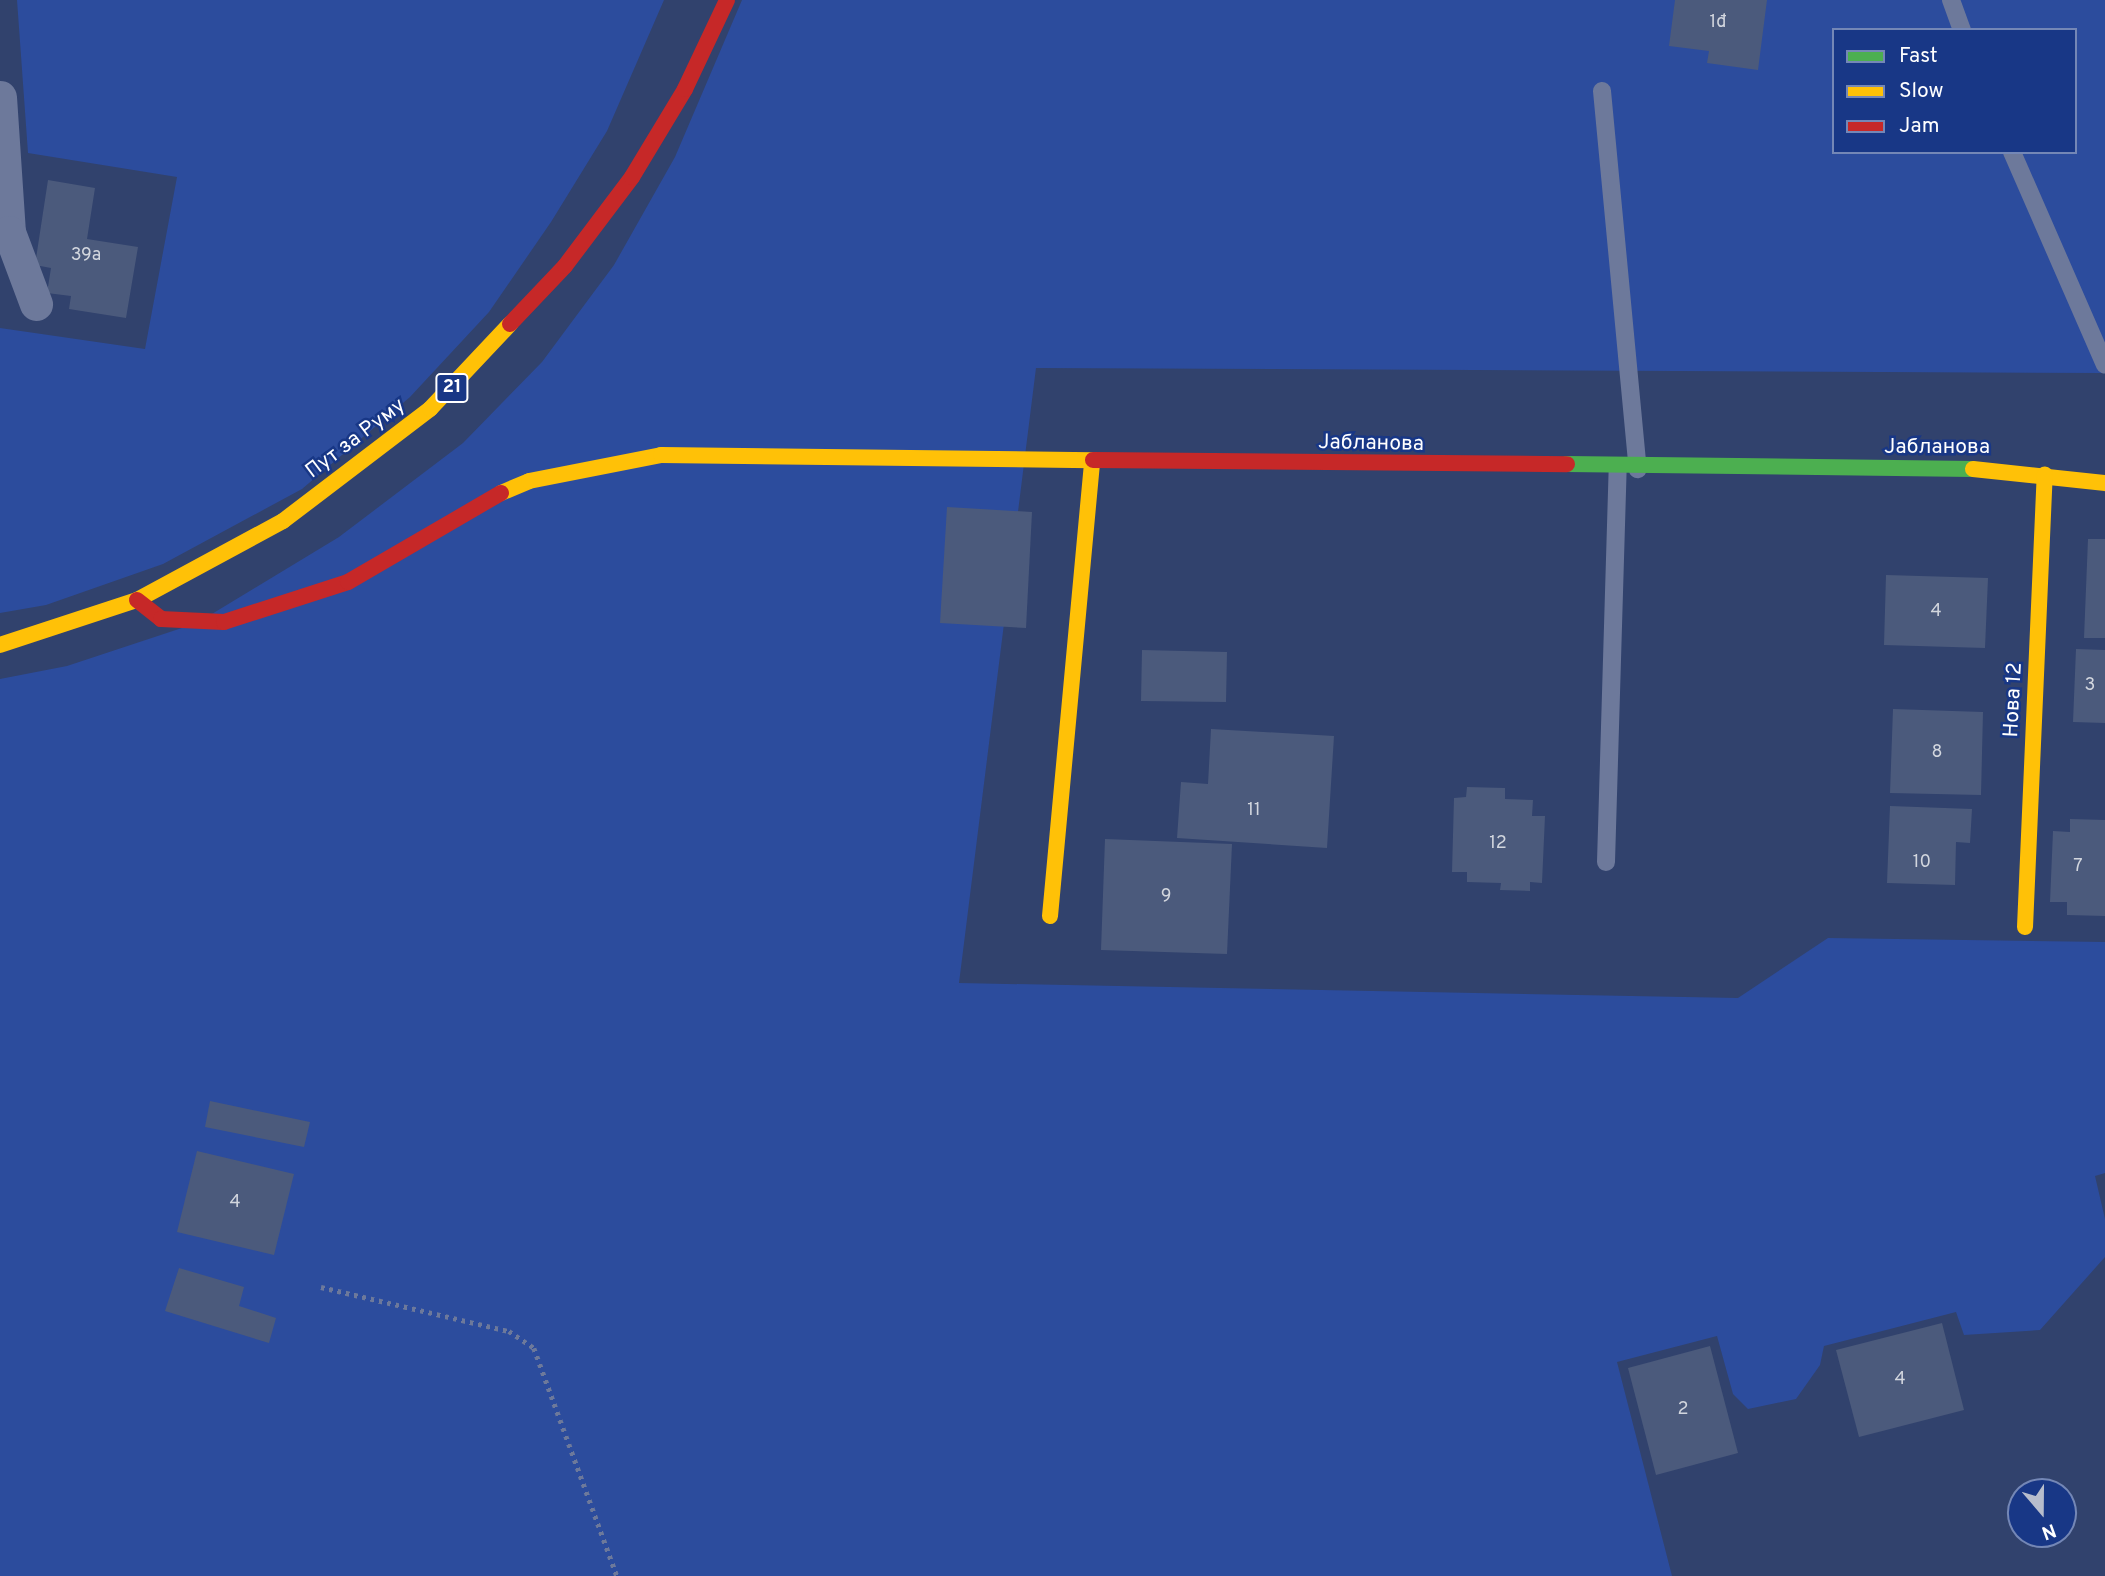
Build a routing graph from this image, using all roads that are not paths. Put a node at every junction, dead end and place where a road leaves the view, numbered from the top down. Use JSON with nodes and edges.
{"nodes":[{"id":1,"x":727,"y":0,"type":"edge"},
{"id":2,"x":1951,"y":0,"type":"edge"},
{"id":3,"x":1961,"y":28,"type":"edge"},
{"id":4,"x":1602,"y":91,"type":"dead end"},
{"id":5,"x":0,"y":97,"type":"edge"},
{"id":6,"x":2013,"y":154,"type":"edge"},
{"id":7,"x":36,"y":304,"type":"dead end"},
{"id":8,"x":2105,"y":366,"type":"edge"},
{"id":9,"x":1092,"y":461,"type":"junction"},
{"id":10,"x":1638,"y":468,"type":"junction"},
{"id":11,"x":1618,"y":469,"type":"junction"},
{"id":12,"x":2045,"y":474,"type":"junction"},
{"id":13,"x":2105,"y":483,"type":"edge"},
{"id":14,"x":137,"y":600,"type":"junction"},
{"id":15,"x":0,"y":645,"type":"edge"},
{"id":16,"x":1606,"y":862,"type":"dead end"},
{"id":17,"x":1050,"y":916,"type":"dead end"},
{"id":18,"x":2025,"y":927,"type":"dead end"}],
"edges":[{"from":1,"to":14,"type":"street","name":"Пут за Руму","number":"21"},
{"from":2,"to":3,"type":"lane"},
{"from":4,"to":10,"type":"lane"},
{"from":5,"to":7,"type":"street"},
{"from":6,"to":8,"type":"lane"},
{"from":9,"to":11,"type":"street","name":"Јабланова"},
{"from":9,"to":14,"type":"street","name":"Јабланова"},
{"from":9,"to":17,"type":"street"},
{"from":10,"to":11,"type":"street","name":"Јабланова"},
{"from":10,"to":12,"type":"street","name":"Јабланова"},
{"from":11,"to":16,"type":"lane"},
{"from":12,"to":13,"type":"street","name":"Јабланова"},
{"from":12,"to":18,"type":"street","name":"Нова 12"},
{"from":14,"to":15,"type":"street","name":"Пут за Руму","number":"21"}]}
